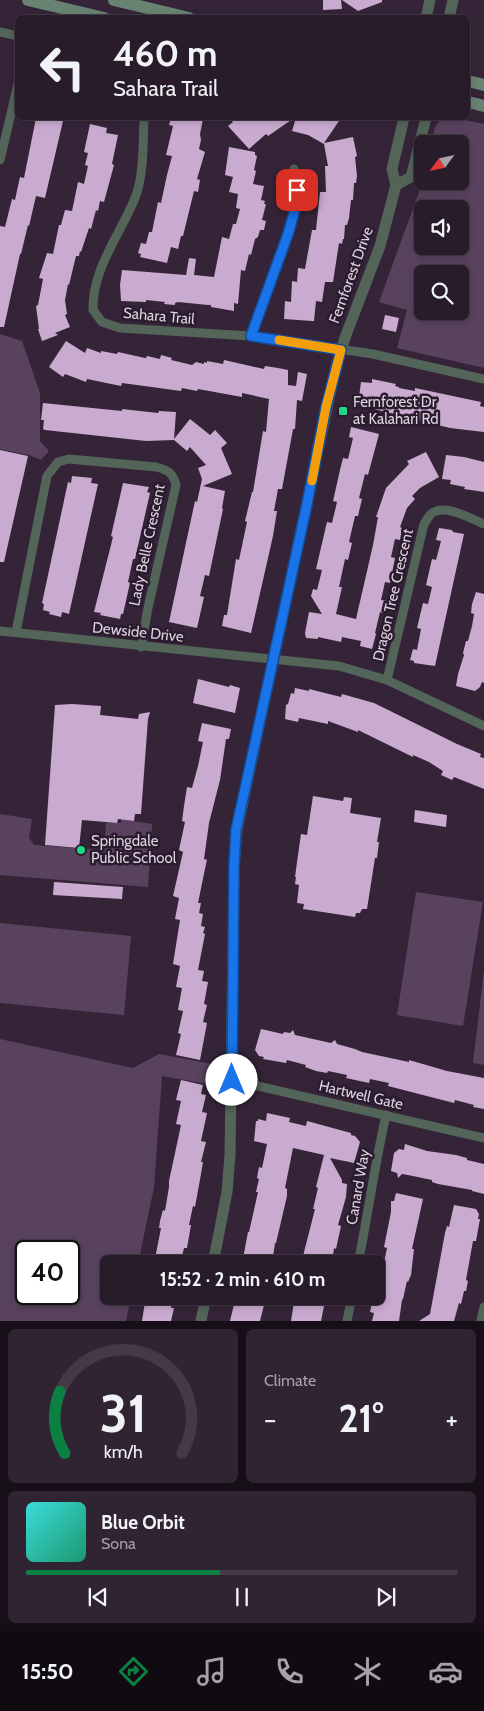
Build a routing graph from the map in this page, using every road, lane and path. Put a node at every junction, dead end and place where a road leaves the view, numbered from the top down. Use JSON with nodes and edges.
{"nodes":[{"id":1,"x":28,"y":0,"type":"edge"},
{"id":2,"x":114,"y":0,"type":"edge"},
{"id":3,"x":430,"y":0,"type":"edge"},
{"id":4,"x":453,"y":0,"type":"edge"},
{"id":5,"x":91,"y":15,"type":"edge"},
{"id":6,"x":176,"y":15,"type":"edge"},
{"id":7,"x":427,"y":15,"type":"edge"},
{"id":8,"x":450,"y":15,"type":"edge"},
{"id":9,"x":0,"y":32,"type":"edge"},
{"id":10,"x":15,"y":35,"type":"edge"},
{"id":11,"x":470,"y":82,"type":"edge"},
{"id":12,"x":484,"y":85,"type":"edge"},
{"id":13,"x":15,"y":97,"type":"edge"},
{"id":14,"x":470,"y":102,"type":"edge"},
{"id":15,"x":484,"y":106,"type":"edge"},
{"id":16,"x":144,"y":120,"type":"edge"},
{"id":17,"x":404,"y":120,"type":"edge"},
{"id":18,"x":425,"y":120,"type":"edge"},
{"id":19,"x":0,"y":160,"type":"edge"},
{"id":20,"x":294,"y":169,"type":"dead end"},
{"id":21,"x":396,"y":185,"type":"junction"},
{"id":22,"x":251,"y":336,"type":"junction"},
{"id":23,"x":341,"y":350,"type":"junction"},
{"id":24,"x":484,"y":379,"type":"edge"},
{"id":25,"x":484,"y":524,"type":"edge"},
{"id":26,"x":0,"y":631,"type":"edge"},
{"id":27,"x":16,"y":632,"type":"junction"},
{"id":28,"x":140,"y":647,"type":"junction"},
{"id":29,"x":273,"y":660,"type":"junction"},
{"id":30,"x":387,"y":680,"type":"junction"},
{"id":31,"x":484,"y":726,"type":"edge"},
{"id":32,"x":232,"y":1080,"type":"junction"},
{"id":33,"x":386,"y":1115,"type":"junction"},
{"id":34,"x":484,"y":1138,"type":"edge"},
{"id":35,"x":215,"y":1255,"type":"edge"},
{"id":36,"x":360,"y":1255,"type":"edge"},
{"id":37,"x":204,"y":1305,"type":"edge"},
{"id":38,"x":350,"y":1305,"type":"edge"},
{"id":39,"x":484,"y":1307,"type":"edge"},
{"id":40,"x":201,"y":1321,"type":"edge"},
{"id":41,"x":347,"y":1321,"type":"edge"},
{"id":42,"x":481,"y":1321,"type":"edge"}],
"edges":[{"from":1,"to":5,"type":"main road"},
{"from":2,"to":6,"type":"main road"},
{"from":3,"to":7,"type":"street"},
{"from":4,"to":8,"type":"street"},
{"from":9,"to":10,"type":"street"},
{"from":11,"to":12,"type":"main road"},
{"from":13,"to":19,"type":"street"},
{"from":14,"to":15,"type":"main road"},
{"from":16,"to":22,"type":"street","name":"Sahara Trail"},
{"from":17,"to":21,"type":"street","name":"Fernforest Drive"},
{"from":18,"to":21,"type":"street"},
{"from":20,"to":22,"type":"street"},
{"from":21,"to":23,"type":"street","name":"Fernforest Drive"},
{"from":22,"to":23,"type":"street","name":"Sahara Trail"},
{"from":23,"to":24,"type":"street","name":"Sahara Trail"},
{"from":23,"to":29,"type":"street","name":"Fernforest Drive"},
{"from":25,"to":30,"type":"street","name":"Dragon Tree Crescent"},
{"from":26,"to":27,"type":"street","name":"Dewside Drive"},
{"from":27,"to":28,"type":"street","name":"Dewside Drive"},
{"from":27,"to":28,"type":"street","name":"Lady Belle Crescent"},
{"from":28,"to":29,"type":"street","name":"Dewside Drive"},
{"from":29,"to":30,"type":"street","name":"Dewside Drive"},
{"from":29,"to":32,"type":"street","name":"Fernforest Drive"},
{"from":30,"to":31,"type":"street","name":"Dewside Drive"},
{"from":32,"to":33,"type":"street","name":"Hartwell Gate"},
{"from":32,"to":35,"type":"street","name":"Fernforest Drive"},
{"from":33,"to":34,"type":"street","name":"Hartwell Gate"},
{"from":33,"to":36,"type":"street","name":"Canard Way"},
{"from":37,"to":40,"type":"street"},
{"from":38,"to":41,"type":"street"},
{"from":39,"to":42,"type":"street"}]}
